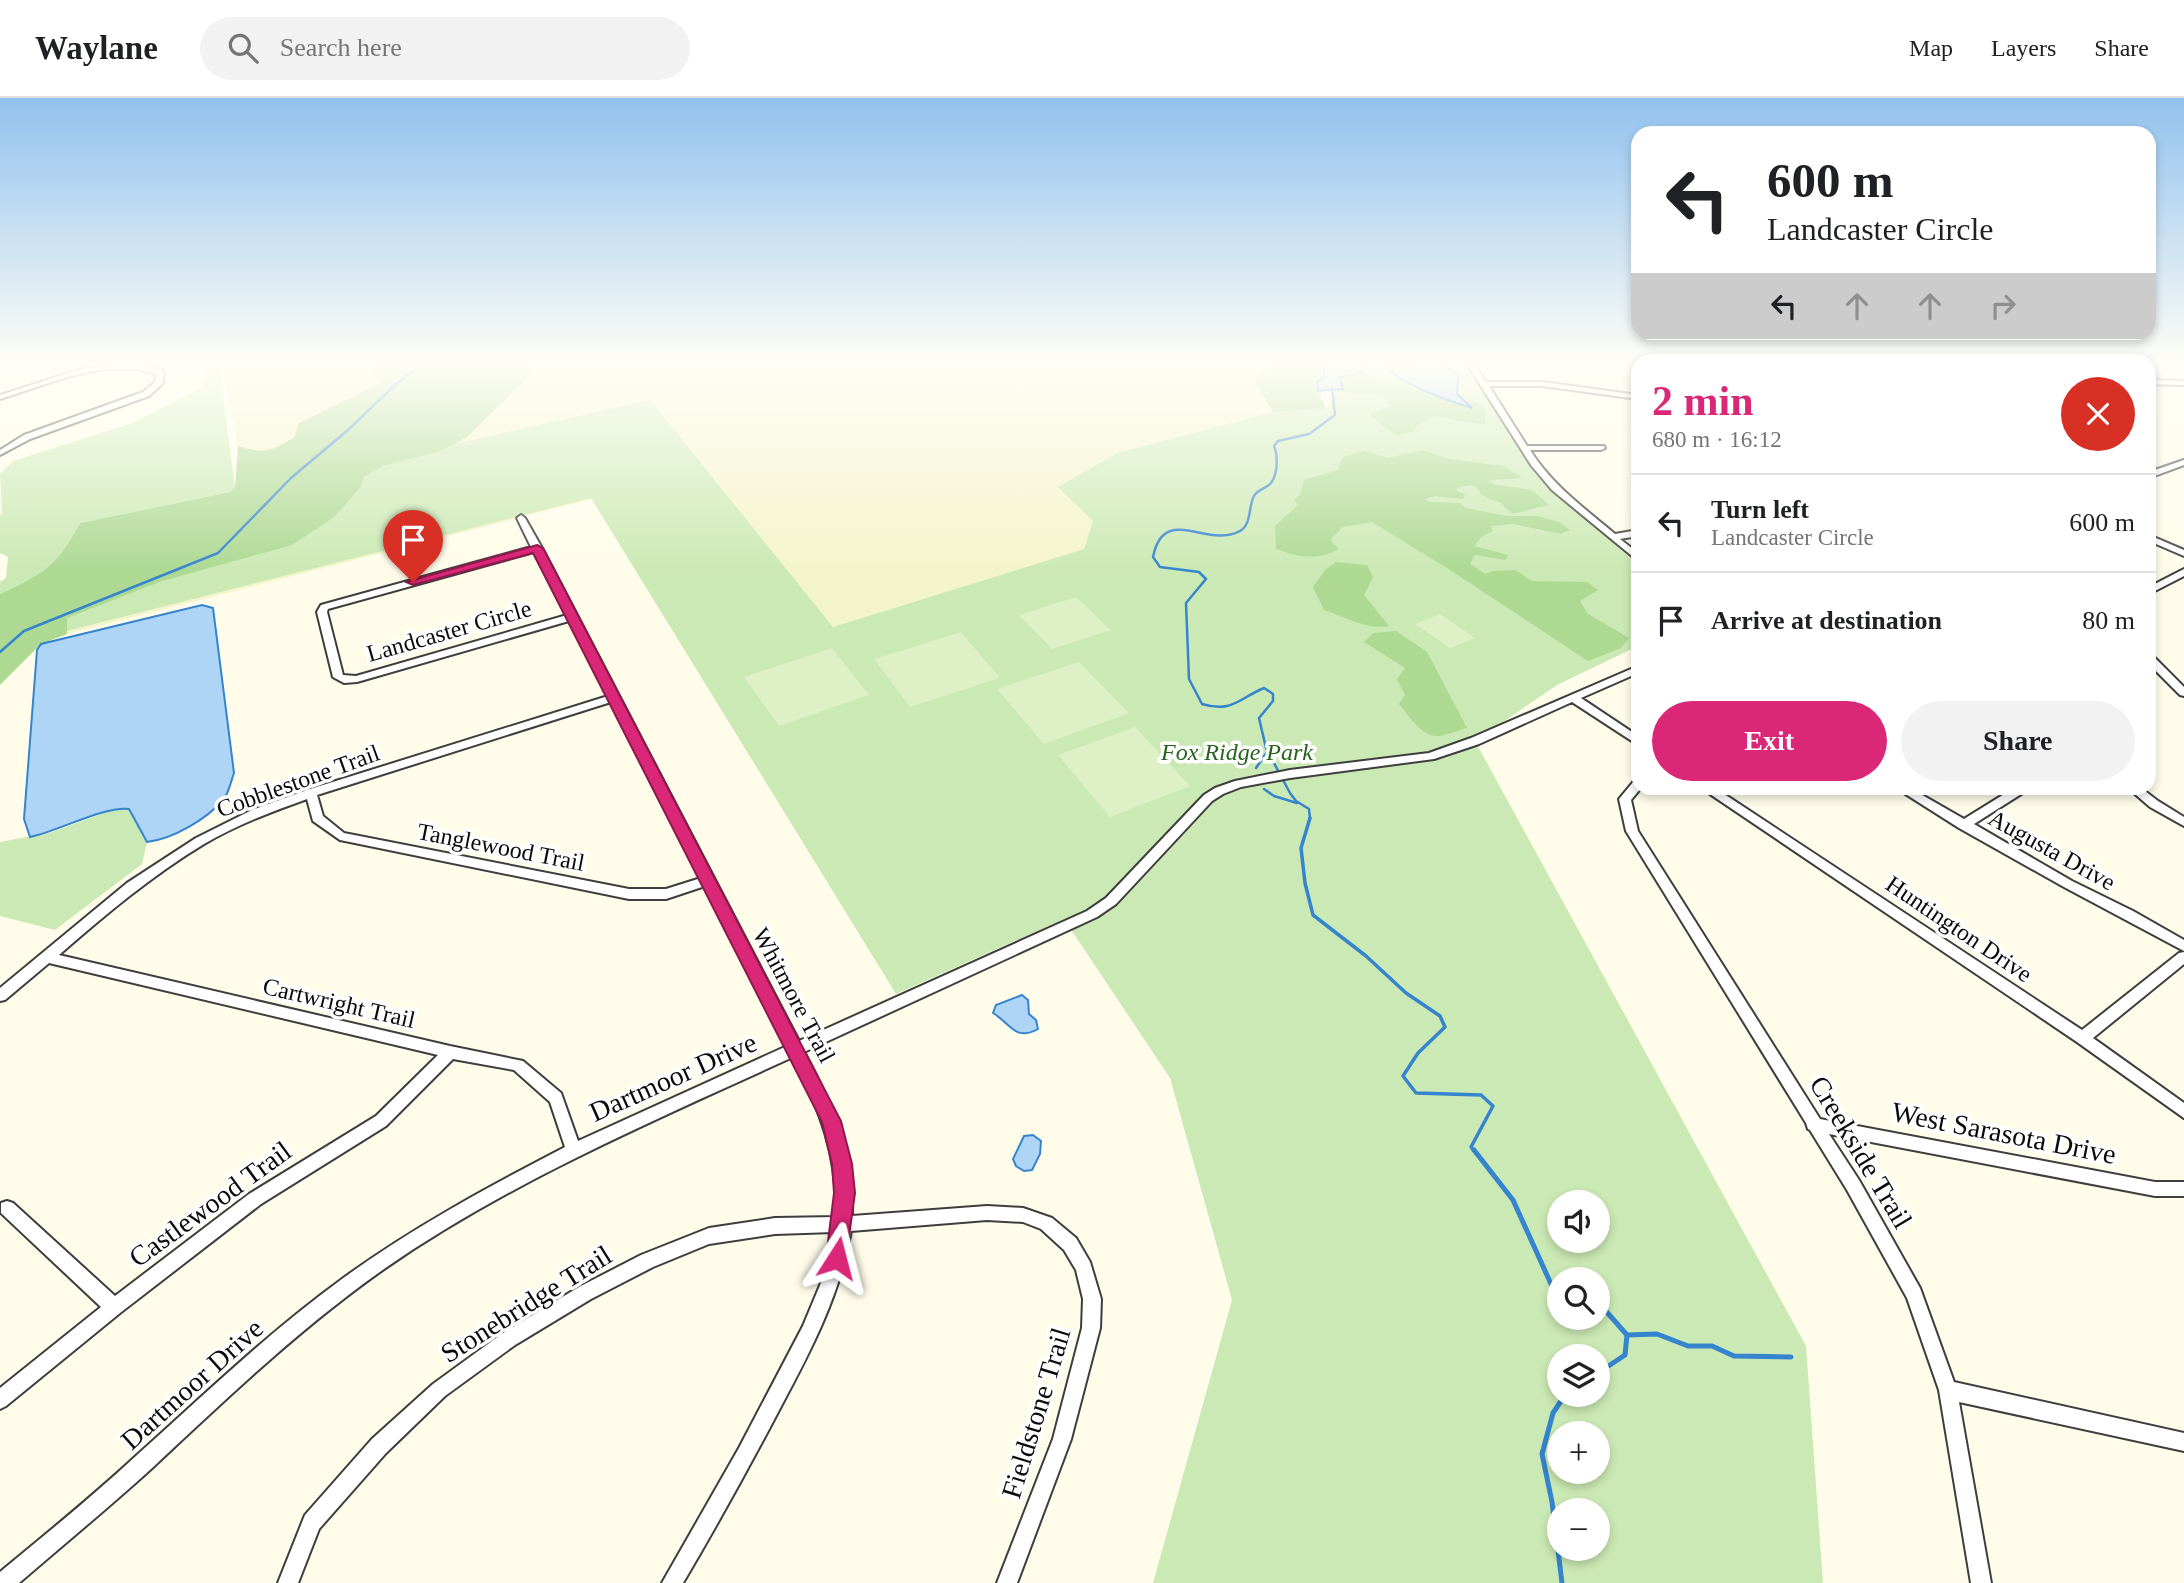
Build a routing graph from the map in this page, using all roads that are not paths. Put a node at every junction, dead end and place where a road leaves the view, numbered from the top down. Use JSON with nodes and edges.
{"nodes":[{"id":1,"x":37,"y":433,"type":"edge"},
{"id":2,"x":1515,"y":433,"type":"edge"},
{"id":3,"x":1524,"y":448,"type":"junction"},
{"id":4,"x":1601,"y":448,"type":"dead end"},
{"id":5,"x":0,"y":453,"type":"edge"},
{"id":6,"x":2184,"y":462,"type":"edge"},
{"id":7,"x":2156,"y":472,"type":"edge"},
{"id":8,"x":521,"y":518,"type":"dead end"},
{"id":9,"x":1631,"y":534,"type":"edge"},
{"id":10,"x":1614,"y":537,"type":"junction"},
{"id":11,"x":2156,"y":541,"type":"edge"},
{"id":12,"x":537,"y":548,"type":"junction"},
{"id":13,"x":1631,"y":552,"type":"edge"},
{"id":14,"x":2184,"y":553,"type":"edge"},
{"id":15,"x":2184,"y":572,"type":"edge"},
{"id":16,"x":2156,"y":587,"type":"edge"},
{"id":17,"x":572,"y":617,"type":"junction"},
{"id":18,"x":2156,"y":664,"type":"edge"},
{"id":19,"x":1631,"y":672,"type":"edge"},
{"id":20,"x":2179,"y":682,"type":"edge"},
{"id":21,"x":2184,"y":693,"type":"edge"},
{"id":22,"x":1572,"y":697,"type":"junction"},
{"id":23,"x":613,"y":698,"type":"junction"},
{"id":24,"x":1631,"y":736,"type":"edge"},
{"id":25,"x":1430,"y":756,"type":"joint"},
{"id":26,"x":1239,"y":784,"type":"joint"},
{"id":27,"x":1631,"y":792,"type":"edge"},
{"id":28,"x":311,"y":793,"type":"junction"},
{"id":29,"x":1718,"y":795,"type":"edge"},
{"id":30,"x":1914,"y":795,"type":"edge"},
{"id":31,"x":2011,"y":795,"type":"edge"},
{"id":32,"x":2143,"y":795,"type":"edge"},
{"id":33,"x":2184,"y":822,"type":"edge"},
{"id":34,"x":1963,"y":825,"type":"junction"},
{"id":35,"x":707,"y":881,"type":"junction"},
{"id":36,"x":2184,"y":946,"type":"edge"},
{"id":37,"x":47,"y":957,"type":"junction"},
{"id":38,"x":2184,"y":957,"type":"edge"},
{"id":39,"x":0,"y":996,"type":"edge"},
{"id":40,"x":2082,"y":1038,"type":"junction"},
{"id":41,"x":796,"y":1050,"type":"junction"},
{"id":42,"x":450,"y":1052,"type":"junction"},
{"id":43,"x":2184,"y":1111,"type":"edge"},
{"id":44,"x":1814,"y":1124,"type":"junction"},
{"id":45,"x":574,"y":1150,"type":"junction"},
{"id":46,"x":2184,"y":1189,"type":"edge"},
{"id":47,"x":8,"y":1208,"type":"dead end"},
{"id":48,"x":842,"y":1224,"type":"junction"},
{"id":49,"x":114,"y":1307,"type":"junction"},
{"id":50,"x":1948,"y":1390,"type":"junction"},
{"id":51,"x":0,"y":1400,"type":"edge"},
{"id":52,"x":2184,"y":1442,"type":"edge"},
{"id":53,"x":4,"y":1583,"type":"edge"},
{"id":54,"x":288,"y":1583,"type":"edge"},
{"id":55,"x":672,"y":1583,"type":"edge"},
{"id":56,"x":1007,"y":1583,"type":"edge"},
{"id":57,"x":1981,"y":1583,"type":"edge"}],
"edges":[{"from":1,"to":5,"type":"street"},
{"from":2,"to":3,"type":"street"},
{"from":3,"to":4,"type":"street"},
{"from":3,"to":10,"type":"street"},
{"from":6,"to":7,"type":"street"},
{"from":8,"to":12,"type":"street","name":"Whitmore Trail"},
{"from":9,"to":10,"type":"street"},
{"from":10,"to":13,"type":"street"},
{"from":11,"to":14,"type":"street"},
{"from":12,"to":17,"type":"street","name":"Whitmore Trail"},
{"from":12,"to":17,"type":"street","name":"Landcaster Circle"},
{"from":15,"to":16,"type":"street"},
{"from":17,"to":23,"type":"street","name":"Whitmore Trail"},
{"from":18,"to":20,"type":"street"},
{"from":19,"to":22,"type":"street"},
{"from":20,"to":21,"type":"street"},
{"from":22,"to":24,"type":"street"},
{"from":22,"to":25,"type":"street"},
{"from":23,"to":28,"type":"street","name":"Cobblestone Trail"},
{"from":23,"to":35,"type":"street","name":"Whitmore Trail"},
{"from":25,"to":26,"type":"street","name":"Dartmoor Drive"},
{"from":26,"to":41,"type":"street","name":"Dartmoor Drive"},
{"from":27,"to":44,"type":"street","name":"Creekside Trail"},
{"from":28,"to":35,"type":"street","name":"Tanglewood Trail"},
{"from":28,"to":37,"type":"street","name":"Cobblestone Trail"},
{"from":29,"to":40,"type":"street","name":"Huntington Drive"},
{"from":30,"to":34,"type":"street","name":"Augusta Drive"},
{"from":31,"to":34,"type":"street"},
{"from":32,"to":33,"type":"street"},
{"from":34,"to":36,"type":"street","name":"Augusta Drive"},
{"from":35,"to":41,"type":"street","name":"Whitmore Trail"},
{"from":37,"to":39,"type":"street","name":"Cobblestone Trail"},
{"from":37,"to":42,"type":"street","name":"Cartwright Trail"},
{"from":38,"to":40,"type":"street"},
{"from":40,"to":43,"type":"street","name":"Huntington Drive"},
{"from":41,"to":45,"type":"street","name":"Dartmoor Drive"},
{"from":41,"to":48,"type":"street","name":"Whitmore Trail"},
{"from":42,"to":45,"type":"street","name":"Cartwright Trail"},
{"from":42,"to":49,"type":"street","name":"Castlewood Trail"},
{"from":44,"to":46,"type":"street","name":"West Sarasota Drive"},
{"from":44,"to":50,"type":"street","name":"Creekside Trail"},
{"from":45,"to":53,"type":"street","name":"Dartmoor Drive"},
{"from":47,"to":49,"type":"street"},
{"from":48,"to":54,"type":"street","name":"Stonebridge Trail"},
{"from":48,"to":55,"type":"street","name":"Whitmore Trail"},
{"from":48,"to":56,"type":"street","name":"Fieldstone Trail"},
{"from":49,"to":51,"type":"street","name":"Castlewood Trail"},
{"from":50,"to":52,"type":"street"},
{"from":50,"to":57,"type":"street","name":"Creekside Trail"}]}
